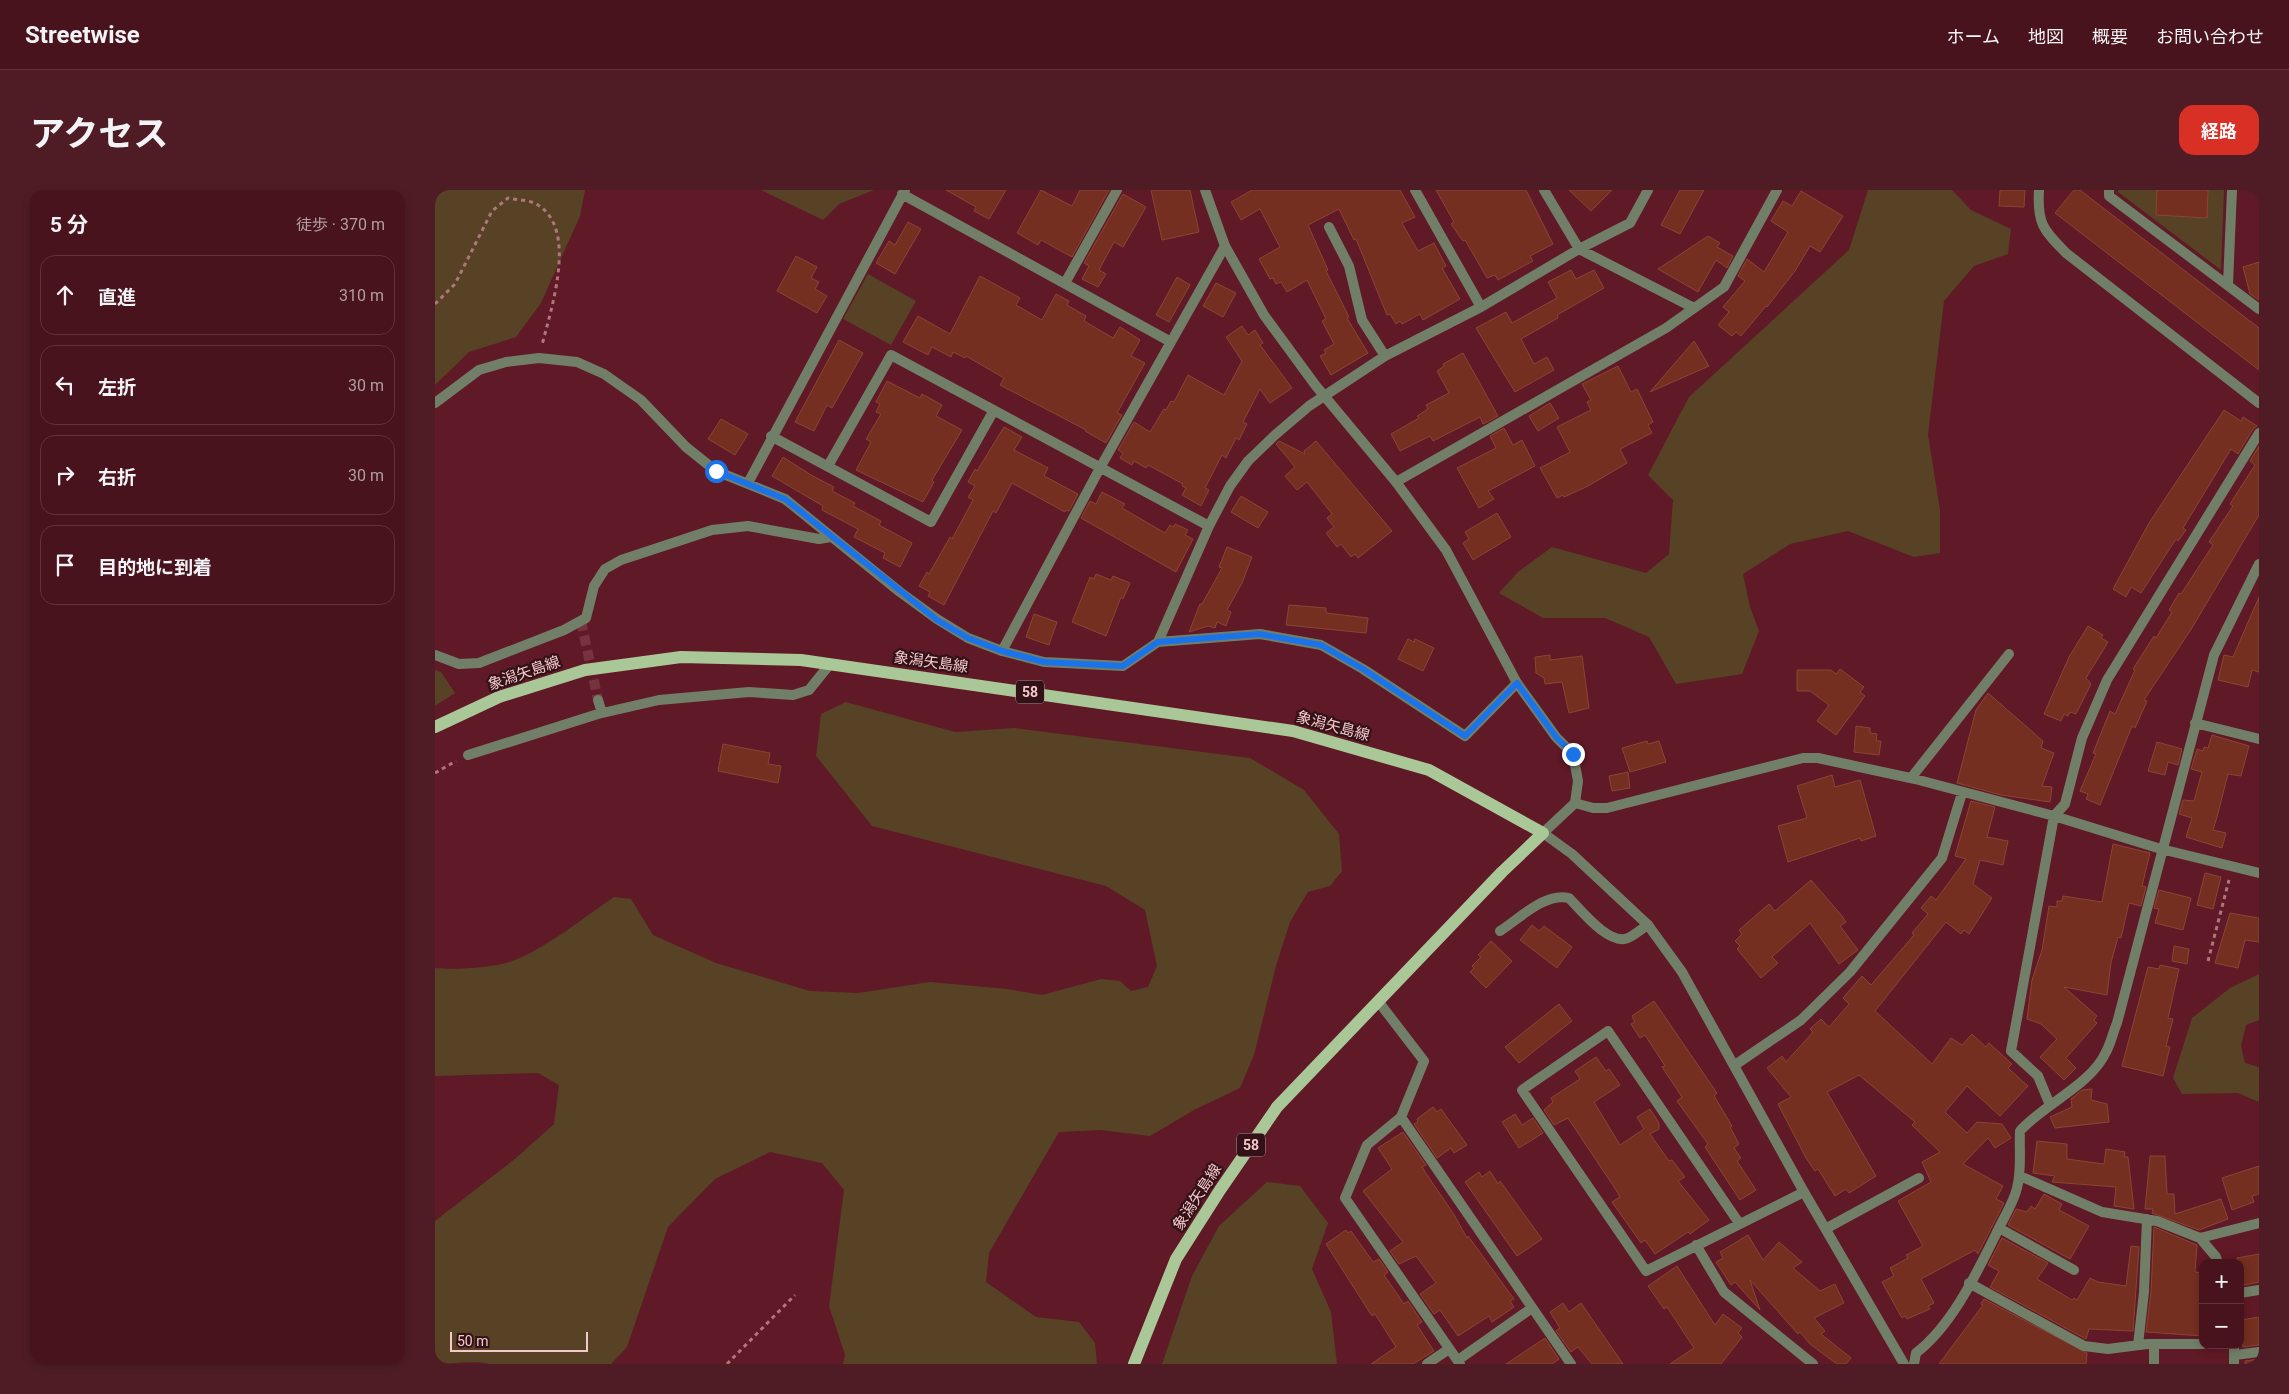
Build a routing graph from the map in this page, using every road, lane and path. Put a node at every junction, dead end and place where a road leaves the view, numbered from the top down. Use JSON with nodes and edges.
{"nodes":[{"id":1,"x":1117,"y":190,"type":"edge"},
{"id":2,"x":1205,"y":190,"type":"edge"},
{"id":3,"x":1415,"y":190,"type":"edge"},
{"id":4,"x":1544,"y":190,"type":"edge"},
{"id":5,"x":1648,"y":190,"type":"edge"},
{"id":6,"x":1777,"y":190,"type":"edge"},
{"id":7,"x":2039,"y":190,"type":"edge"},
{"id":8,"x":2109,"y":190,"type":"edge"},
{"id":9,"x":2232,"y":190,"type":"edge"},
{"id":10,"x":903,"y":192,"type":"edge"},
{"id":11,"x":1329,"y":227,"type":"dead end"},
{"id":12,"x":1225,"y":246,"type":"junction"},
{"id":13,"x":1579,"y":249,"type":"junction"},
{"id":14,"x":1065,"y":283,"type":"junction"},
{"id":15,"x":2228,"y":284,"type":"junction"},
{"id":16,"x":435,"y":304,"type":"edge"},
{"id":17,"x":1481,"y":307,"type":"junction"},
{"id":18,"x":1694,"y":308,"type":"junction"},
{"id":19,"x":2259,"y":309,"type":"edge"},
{"id":20,"x":1171,"y":342,"type":"junction"},
{"id":21,"x":1385,"y":356,"type":"junction"},
{"id":22,"x":539,"y":358,"type":"junction"},
{"id":23,"x":1324,"y":395,"type":"junction"},
{"id":24,"x":435,"y":403,"type":"edge"},
{"id":25,"x":2259,"y":403,"type":"edge"},
{"id":26,"x":994,"y":410,"type":"junction"},
{"id":27,"x":2259,"y":434,"type":"edge"},
{"id":28,"x":771,"y":436,"type":"junction"},
{"id":29,"x":828,"y":466,"type":"junction"},
{"id":30,"x":1100,"y":468,"type":"junction"},
{"id":31,"x":1396,"y":482,"type":"junction"},
{"id":32,"x":748,"y":483,"type":"junction"},
{"id":33,"x":1209,"y":526,"type":"junction"},
{"id":34,"x":831,"y":537,"type":"junction"},
{"id":35,"x":2259,"y":564,"type":"edge"},
{"id":36,"x":1158,"y":642,"type":"junction"},
{"id":37,"x":1002,"y":651,"type":"junction"},
{"id":38,"x":2009,"y":654,"type":"dead end"},
{"id":39,"x":435,"y":655,"type":"edge"},
{"id":40,"x":830,"y":664,"type":"junction"},
{"id":41,"x":1517,"y":683,"type":"junction"},
{"id":42,"x":598,"y":700,"type":"tunnel mouth"},
{"id":43,"x":602,"y":713,"type":"junction"},
{"id":44,"x":2195,"y":724,"type":"junction"},
{"id":45,"x":435,"y":727,"type":"edge"},
{"id":46,"x":2259,"y":739,"type":"edge"},
{"id":47,"x":468,"y":755,"type":"joint"},
{"id":48,"x":435,"y":773,"type":"edge"},
{"id":49,"x":1911,"y":778,"type":"junction"},
{"id":50,"x":1962,"y":793,"type":"junction"},
{"id":51,"x":1575,"y":803,"type":"junction"},
{"id":52,"x":2054,"y":816,"type":"junction"},
{"id":53,"x":1543,"y":833,"type":"junction"},
{"id":54,"x":2161,"y":849,"type":"junction"},
{"id":55,"x":2233,"y":867,"type":"junction"},
{"id":56,"x":2259,"y":873,"type":"edge"},
{"id":57,"x":1647,"y":925,"type":"junction"},
{"id":58,"x":1500,"y":932,"type":"dead end"},
{"id":59,"x":2208,"y":961,"type":"dead end"},
{"id":60,"x":1378,"y":1001,"type":"junction"},
{"id":61,"x":1735,"y":1066,"type":"junction"},
{"id":62,"x":2050,"y":1105,"type":"junction"},
{"id":63,"x":1401,"y":1117,"type":"junction"},
{"id":64,"x":2020,"y":1176,"type":"junction"},
{"id":65,"x":1919,"y":1178,"type":"dead end"},
{"id":66,"x":1805,"y":1192,"type":"junction"},
{"id":67,"x":2147,"y":1219,"type":"junction"},
{"id":68,"x":1739,"y":1223,"type":"junction"},
{"id":69,"x":2259,"y":1223,"type":"edge"},
{"id":70,"x":1827,"y":1228,"type":"junction"},
{"id":71,"x":1999,"y":1228,"type":"junction"},
{"id":72,"x":2200,"y":1238,"type":"junction"},
{"id":73,"x":1696,"y":1245,"type":"junction"},
{"id":74,"x":2216,"y":1259,"type":"edge"},
{"id":75,"x":2074,"y":1270,"type":"dead end"},
{"id":76,"x":1969,"y":1283,"type":"junction"},
{"id":77,"x":2259,"y":1290,"type":"edge"},
{"id":78,"x":2244,"y":1292,"type":"edge"},
{"id":79,"x":795,"y":1295,"type":"dead end"},
{"id":80,"x":1532,"y":1308,"type":"junction"},
{"id":81,"x":2154,"y":1344,"type":"junction"},
{"id":82,"x":2199,"y":1344,"type":"edge"},
{"id":83,"x":2138,"y":1345,"type":"junction"},
{"id":84,"x":1449,"y":1349,"type":"junction"},
{"id":85,"x":2259,"y":1352,"type":"edge"},
{"id":86,"x":2235,"y":1355,"type":"edge"},
{"id":87,"x":1459,"y":1362,"type":"edge"},
{"id":88,"x":727,"y":1364,"type":"edge"},
{"id":89,"x":1134,"y":1364,"type":"edge"},
{"id":90,"x":1427,"y":1364,"type":"edge"},
{"id":91,"x":1571,"y":1364,"type":"edge"},
{"id":92,"x":1813,"y":1364,"type":"edge"},
{"id":93,"x":1904,"y":1364,"type":"edge"},
{"id":94,"x":1915,"y":1364,"type":"edge"},
{"id":95,"x":2154,"y":1364,"type":"edge"}],
"edges":[{"from":1,"to":14,"type":"street"},
{"from":2,"to":12,"type":"street"},
{"from":3,"to":17,"type":"street"},
{"from":4,"to":13,"type":"street"},
{"from":5,"to":13,"type":"street"},
{"from":6,"to":18,"type":"street"},
{"from":7,"to":25,"type":"street"},
{"from":8,"to":15,"type":"street"},
{"from":9,"to":15,"type":"street"},
{"from":10,"to":14,"type":"street"},
{"from":10,"to":28,"type":"street"},
{"from":11,"to":21,"type":"street"},
{"from":12,"to":20,"type":"street"},
{"from":12,"to":23,"type":"street"},
{"from":13,"to":17,"type":"street"},
{"from":13,"to":18,"type":"street"},
{"from":14,"to":20,"type":"street"},
{"from":15,"to":19,"type":"street"},
{"from":16,"to":22,"type":"path"},
{"from":17,"to":21,"type":"street"},
{"from":18,"to":31,"type":"street"},
{"from":20,"to":30,"type":"street"},
{"from":21,"to":23,"type":"street"},
{"from":22,"to":24,"type":"street"},
{"from":22,"to":32,"type":"street"},
{"from":23,"to":31,"type":"street"},
{"from":23,"to":33,"type":"street"},
{"from":26,"to":29,"type":"street"},
{"from":26,"to":29,"type":"street"},
{"from":26,"to":30,"type":"street"},
{"from":27,"to":52,"type":"street"},
{"from":28,"to":29,"type":"street"},
{"from":28,"to":32,"type":"street"},
{"from":30,"to":33,"type":"street"},
{"from":30,"to":37,"type":"street"},
{"from":31,"to":41,"type":"street"},
{"from":32,"to":34,"type":"street"},
{"from":33,"to":36,"type":"street"},
{"from":34,"to":37,"type":"street"},
{"from":34,"to":39,"type":"street"},
{"from":35,"to":44,"type":"street"},
{"from":36,"to":37,"type":"street"},
{"from":36,"to":41,"type":"street"},
{"from":38,"to":49,"type":"street"},
{"from":40,"to":43,"type":"street"},
{"from":40,"to":45,"type":"main road","name":"象潟矢島線","number":"58"},
{"from":40,"to":53,"type":"main road","name":"象潟矢島線","number":"58"},
{"from":41,"to":51,"type":"street"},
{"from":42,"to":43,"type":"street"},
{"from":43,"to":47,"type":"street"},
{"from":44,"to":46,"type":"street"},
{"from":44,"to":54,"type":"street"},
{"from":47,"to":48,"type":"path"},
{"from":49,"to":50,"type":"street"},
{"from":49,"to":51,"type":"street"},
{"from":50,"to":52,"type":"street"},
{"from":50,"to":61,"type":"street"},
{"from":51,"to":53,"type":"street"},
{"from":52,"to":54,"type":"street"},
{"from":52,"to":62,"type":"street"},
{"from":53,"to":57,"type":"street"},
{"from":53,"to":60,"type":"main road","name":"象潟矢島線","number":"58"},
{"from":54,"to":55,"type":"street"},
{"from":54,"to":62,"type":"street"},
{"from":55,"to":56,"type":"street"},
{"from":55,"to":59,"type":"path"},
{"from":57,"to":58,"type":"street"},
{"from":57,"to":61,"type":"street"},
{"from":60,"to":63,"type":"street"},
{"from":60,"to":89,"type":"main road","name":"象潟矢島線","number":"58"},
{"from":61,"to":66,"type":"street"},
{"from":62,"to":64,"type":"street"},
{"from":63,"to":80,"type":"street"},
{"from":63,"to":84,"type":"street"},
{"from":64,"to":67,"type":"street"},
{"from":64,"to":71,"type":"street"},
{"from":65,"to":70,"type":"street"},
{"from":66,"to":68,"type":"street"},
{"from":66,"to":70,"type":"street"},
{"from":67,"to":72,"type":"street"},
{"from":67,"to":83,"type":"street"},
{"from":68,"to":73,"type":"street"},
{"from":68,"to":73,"type":"street"},
{"from":69,"to":72,"type":"street"},
{"from":70,"to":93,"type":"street"},
{"from":71,"to":75,"type":"street"},
{"from":71,"to":76,"type":"street"},
{"from":72,"to":74,"type":"street"},
{"from":73,"to":92,"type":"street"},
{"from":76,"to":83,"type":"street"},
{"from":76,"to":94,"type":"street"},
{"from":77,"to":78,"type":"street"},
{"from":79,"to":88,"type":"path"},
{"from":80,"to":87,"type":"street"},
{"from":80,"to":91,"type":"street"},
{"from":81,"to":82,"type":"street"},
{"from":81,"to":83,"type":"street"},
{"from":81,"to":95,"type":"street"},
{"from":84,"to":87,"type":"street"},
{"from":84,"to":90,"type":"street"},
{"from":85,"to":86,"type":"street"}]}
